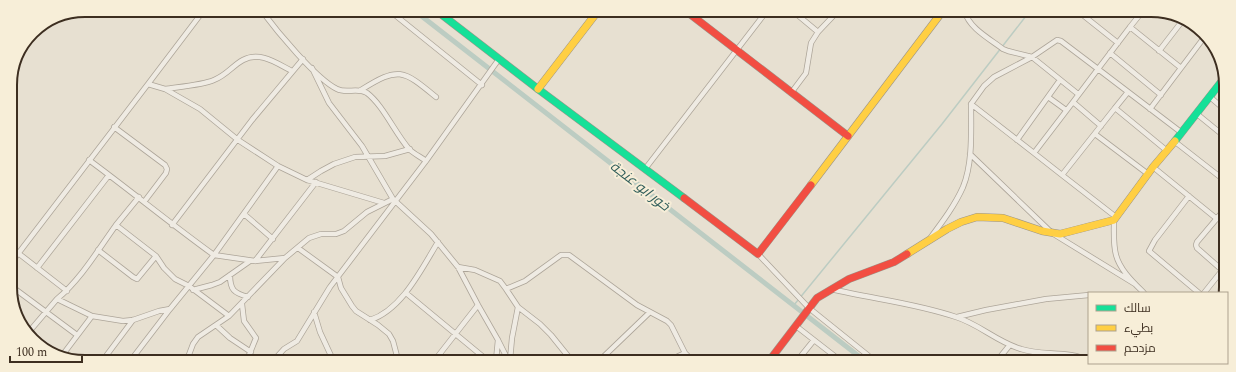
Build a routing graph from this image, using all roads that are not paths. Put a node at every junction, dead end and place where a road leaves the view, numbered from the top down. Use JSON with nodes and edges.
{"nodes":[{"id":1,"x":199,"y":17,"type":"edge"},
{"id":2,"x":266,"y":17,"type":"edge"},
{"id":3,"x":397,"y":17,"type":"edge"},
{"id":4,"x":445,"y":17,"type":"edge"},
{"id":5,"x":593,"y":17,"type":"edge"},
{"id":6,"x":694,"y":17,"type":"edge"},
{"id":7,"x":762,"y":17,"type":"edge"},
{"id":8,"x":800,"y":17,"type":"edge"},
{"id":9,"x":832,"y":17,"type":"edge"},
{"id":10,"x":938,"y":17,"type":"edge"},
{"id":11,"x":967,"y":17,"type":"edge"},
{"id":12,"x":1085,"y":17,"type":"edge"},
{"id":13,"x":1138,"y":17,"type":"edge"},
{"id":14,"x":1180,"y":24,"type":"edge"},
{"id":15,"x":1130,"y":27,"type":"junction"},
{"id":16,"x":818,"y":32,"type":"junction"},
{"id":17,"x":1203,"y":41,"type":"edge"},
{"id":18,"x":1118,"y":42,"type":"junction"},
{"id":19,"x":737,"y":50,"type":"junction"},
{"id":20,"x":1159,"y":51,"type":"junction"},
{"id":21,"x":1110,"y":53,"type":"junction"},
{"id":22,"x":1032,"y":57,"type":"junction"},
{"id":23,"x":302,"y":59,"type":"junction"},
{"id":24,"x":499,"y":59,"type":"junction"},
{"id":25,"x":312,"y":68,"type":"junction"},
{"id":26,"x":1181,"y":68,"type":"junction"},
{"id":27,"x":1098,"y":69,"type":"junction"},
{"id":28,"x":292,"y":71,"type":"junction"},
{"id":29,"x":1060,"y":80,"type":"junction"},
{"id":30,"x":148,"y":84,"type":"junction"},
{"id":31,"x":482,"y":85,"type":"junction"},
{"id":32,"x":1219,"y":85,"type":"edge"},
{"id":33,"x":165,"y":89,"type":"junction"},
{"id":34,"x":538,"y":89,"type":"junction"},
{"id":35,"x":361,"y":90,"type":"junction"},
{"id":36,"x":1128,"y":92,"type":"junction"},
{"id":37,"x":791,"y":93,"type":"junction"},
{"id":38,"x":1078,"y":94,"type":"junction"},
{"id":39,"x":1161,"y":95,"type":"junction"},
{"id":40,"x":436,"y":97,"type":"dead end"},
{"id":41,"x":1048,"y":97,"type":"junction"},
{"id":42,"x":1210,"y":97,"type":"junction"},
{"id":43,"x":1073,"y":102,"type":"junction"},
{"id":44,"x":971,"y":104,"type":"junction"},
{"id":45,"x":1219,"y":105,"type":"edge"},
{"id":46,"x":1115,"y":108,"type":"junction"},
{"id":47,"x":1150,"y":109,"type":"junction"},
{"id":48,"x":1066,"y":110,"type":"junction"},
{"id":49,"x":1197,"y":114,"type":"junction"},
{"id":50,"x":1101,"y":126,"type":"junction"},
{"id":51,"x":114,"y":127,"type":"junction"},
{"id":52,"x":1219,"y":132,"type":"edge"},
{"id":53,"x":1182,"y":133,"type":"junction"},
{"id":54,"x":1095,"y":134,"type":"junction"},
{"id":55,"x":848,"y":136,"type":"junction"},
{"id":56,"x":238,"y":140,"type":"junction"},
{"id":57,"x":1016,"y":140,"type":"junction"},
{"id":58,"x":1174,"y":141,"type":"junction"},
{"id":59,"x":410,"y":149,"type":"junction"},
{"id":60,"x":1166,"y":150,"type":"junction"},
{"id":61,"x":1034,"y":153,"type":"junction"},
{"id":62,"x":970,"y":154,"type":"junction"},
{"id":63,"x":368,"y":157,"type":"junction"},
{"id":64,"x":89,"y":160,"type":"junction"},
{"id":65,"x":426,"y":161,"type":"junction"},
{"id":66,"x":278,"y":166,"type":"junction"},
{"id":67,"x":1153,"y":166,"type":"junction"},
{"id":68,"x":645,"y":169,"type":"junction"},
{"id":69,"x":1148,"y":174,"type":"junction"},
{"id":70,"x":109,"y":175,"type":"junction"},
{"id":71,"x":1062,"y":175,"type":"junction"},
{"id":72,"x":1219,"y":176,"type":"edge"},
{"id":73,"x":307,"y":180,"type":"junction"},
{"id":74,"x":316,"y":182,"type":"junction"},
{"id":75,"x":1189,"y":196,"type":"junction"},
{"id":76,"x":139,"y":197,"type":"junction"},
{"id":77,"x":394,"y":200,"type":"junction"},
{"id":78,"x":144,"y":202,"type":"junction"},
{"id":79,"x":384,"y":203,"type":"junction"},
{"id":80,"x":244,"y":214,"type":"junction"},
{"id":81,"x":1219,"y":216,"type":"edge"},
{"id":82,"x":1115,"y":218,"type":"junction"},
{"id":83,"x":1217,"y":219,"type":"junction"},
{"id":84,"x":116,"y":225,"type":"junction"},
{"id":85,"x":172,"y":225,"type":"junction"},
{"id":86,"x":1052,"y":233,"type":"junction"},
{"id":87,"x":273,"y":239,"type":"junction"},
{"id":88,"x":438,"y":242,"type":"junction"},
{"id":89,"x":927,"y":243,"type":"junction"},
{"id":90,"x":298,"y":248,"type":"junction"},
{"id":91,"x":98,"y":250,"type":"junction"},
{"id":92,"x":18,"y":253,"type":"joint"},
{"id":93,"x":758,"y":254,"type":"junction"},
{"id":94,"x":214,"y":255,"type":"junction"},
{"id":95,"x":156,"y":256,"type":"junction"},
{"id":96,"x":286,"y":258,"type":"junction"},
{"id":97,"x":253,"y":261,"type":"junction"},
{"id":98,"x":1219,"y":266,"type":"edge"},
{"id":99,"x":458,"y":267,"type":"junction"},
{"id":100,"x":37,"y":268,"type":"junction"},
{"id":101,"x":1219,"y":274,"type":"edge"},
{"id":102,"x":230,"y":275,"type":"junction"},
{"id":103,"x":338,"y":277,"type":"junction"},
{"id":104,"x":1135,"y":284,"type":"junction"},
{"id":105,"x":189,"y":286,"type":"junction"},
{"id":106,"x":506,"y":289,"type":"junction"},
{"id":107,"x":831,"y":289,"type":"junction"},
{"id":108,"x":193,"y":290,"type":"junction"},
{"id":109,"x":17,"y":291,"type":"edge"},
{"id":110,"x":67,"y":291,"type":"junction"},
{"id":111,"x":406,"y":292,"type":"junction"},
{"id":112,"x":1143,"y":292,"type":"edge"},
{"id":113,"x":1198,"y":292,"type":"edge"},
{"id":114,"x":1205,"y":292,"type":"edge"},
{"id":115,"x":1088,"y":295,"type":"edge"},
{"id":116,"x":248,"y":297,"type":"junction"},
{"id":117,"x":57,"y":299,"type":"junction"},
{"id":118,"x":242,"y":304,"type":"junction"},
{"id":119,"x":478,"y":305,"type":"junction"},
{"id":120,"x":518,"y":307,"type":"junction"},
{"id":121,"x":170,"y":309,"type":"junction"},
{"id":122,"x":808,"y":309,"type":"junction"},
{"id":123,"x":314,"y":312,"type":"junction"},
{"id":124,"x":46,"y":313,"type":"junction"},
{"id":125,"x":649,"y":313,"type":"junction"},
{"id":126,"x":92,"y":316,"type":"junction"},
{"id":127,"x":229,"y":316,"type":"junction"},
{"id":128,"x":957,"y":317,"type":"junction"},
{"id":129,"x":133,"y":320,"type":"junction"},
{"id":130,"x":370,"y":320,"type":"junction"},
{"id":131,"x":216,"y":325,"type":"junction"},
{"id":132,"x":796,"y":326,"type":"junction"},
{"id":133,"x":31,"y":329,"type":"edge"},
{"id":134,"x":456,"y":334,"type":"junction"},
{"id":135,"x":77,"y":336,"type":"junction"},
{"id":136,"x":498,"y":340,"type":"junction"},
{"id":137,"x":814,"y":340,"type":"junction"},
{"id":138,"x":1009,"y":346,"type":"junction"},
{"id":139,"x":65,"y":352,"type":"edge"},
{"id":140,"x":251,"y":352,"type":"junction"},
{"id":141,"x":685,"y":353,"type":"joint"},
{"id":142,"x":107,"y":355,"type":"edge"},
{"id":143,"x":135,"y":355,"type":"edge"},
{"id":144,"x":189,"y":355,"type":"edge"},
{"id":145,"x":250,"y":355,"type":"edge"},
{"id":146,"x":278,"y":355,"type":"edge"},
{"id":147,"x":331,"y":355,"type":"edge"},
{"id":148,"x":397,"y":355,"type":"edge"},
{"id":149,"x":439,"y":355,"type":"edge"},
{"id":150,"x":481,"y":355,"type":"edge"},
{"id":151,"x":496,"y":355,"type":"edge"},
{"id":152,"x":506,"y":355,"type":"edge"},
{"id":153,"x":510,"y":355,"type":"edge"},
{"id":154,"x":567,"y":355,"type":"edge"},
{"id":155,"x":605,"y":355,"type":"edge"},
{"id":156,"x":681,"y":355,"type":"edge"},
{"id":157,"x":774,"y":355,"type":"edge"},
{"id":158,"x":803,"y":355,"type":"edge"},
{"id":159,"x":832,"y":355,"type":"edge"},
{"id":160,"x":866,"y":355,"type":"edge"},
{"id":161,"x":1002,"y":355,"type":"edge"},
{"id":162,"x":1061,"y":355,"type":"edge"}],
"edges":[{"from":1,"to":30,"type":"street"},
{"from":2,"to":23,"type":"street"},
{"from":3,"to":31,"type":"street"},
{"from":4,"to":24,"type":"street"},
{"from":5,"to":34,"type":"street"},
{"from":6,"to":19,"type":"street"},
{"from":7,"to":19,"type":"street"},
{"from":8,"to":16,"type":"street"},
{"from":9,"to":16,"type":"street"},
{"from":10,"to":55,"type":"street"},
{"from":11,"to":22,"type":"street"},
{"from":12,"to":18,"type":"street"},
{"from":13,"to":15,"type":"street"},
{"from":14,"to":20,"type":"street"},
{"from":15,"to":18,"type":"street"},
{"from":15,"to":20,"type":"street"},
{"from":16,"to":37,"type":"street"},
{"from":17,"to":26,"type":"street"},
{"from":18,"to":21,"type":"street"},
{"from":19,"to":37,"type":"street"},
{"from":19,"to":68,"type":"street"},
{"from":20,"to":26,"type":"street"},
{"from":21,"to":27,"type":"street"},
{"from":21,"to":39,"type":"street"},
{"from":22,"to":27,"type":"street"},
{"from":22,"to":29,"type":"street"},
{"from":22,"to":44,"type":"street"},
{"from":23,"to":25,"type":"street"},
{"from":23,"to":28,"type":"street"},
{"from":24,"to":31,"type":"street"},
{"from":24,"to":34,"type":"street"},
{"from":25,"to":35,"type":"street"},
{"from":25,"to":63,"type":"street"},
{"from":26,"to":39,"type":"street"},
{"from":27,"to":36,"type":"street"},
{"from":27,"to":38,"type":"street"},
{"from":28,"to":33,"type":"street"},
{"from":28,"to":56,"type":"street"},
{"from":29,"to":38,"type":"street"},
{"from":29,"to":41,"type":"street"},
{"from":30,"to":33,"type":"street"},
{"from":30,"to":51,"type":"street"},
{"from":31,"to":65,"type":"street"},
{"from":32,"to":42,"type":"street"},
{"from":33,"to":56,"type":"street"},
{"from":34,"to":68,"type":"street"},
{"from":35,"to":40,"type":"street"},
{"from":35,"to":59,"type":"street"},
{"from":36,"to":46,"type":"street"},
{"from":36,"to":47,"type":"street"},
{"from":37,"to":55,"type":"street"},
{"from":38,"to":43,"type":"street"},
{"from":39,"to":47,"type":"street"},
{"from":41,"to":48,"type":"street"},
{"from":41,"to":57,"type":"street"},
{"from":42,"to":45,"type":"street"},
{"from":42,"to":49,"type":"street"},
{"from":43,"to":48,"type":"street"},
{"from":43,"to":50,"type":"street"},
{"from":44,"to":57,"type":"street"},
{"from":44,"to":62,"type":"street"},
{"from":46,"to":50,"type":"street"},
{"from":46,"to":60,"type":"street"},
{"from":47,"to":53,"type":"street"},
{"from":48,"to":61,"type":"street"},
{"from":49,"to":52,"type":"street"},
{"from":49,"to":53,"type":"street"},
{"from":50,"to":54,"type":"street"},
{"from":51,"to":64,"type":"street"},
{"from":51,"to":78,"type":"street"},
{"from":53,"to":58,"type":"street"},
{"from":54,"to":69,"type":"street"},
{"from":54,"to":71,"type":"street"},
{"from":55,"to":93,"type":"street"},
{"from":56,"to":66,"type":"street"},
{"from":56,"to":85,"type":"street"},
{"from":57,"to":61,"type":"street"},
{"from":58,"to":60,"type":"street"},
{"from":58,"to":72,"type":"street"},
{"from":59,"to":63,"type":"street"},
{"from":59,"to":65,"type":"street"},
{"from":60,"to":67,"type":"street"},
{"from":61,"to":71,"type":"street"},
{"from":62,"to":86,"type":"street"},
{"from":62,"to":89,"type":"street"},
{"from":63,"to":73,"type":"street"},
{"from":63,"to":77,"type":"street"},
{"from":64,"to":70,"type":"street"},
{"from":64,"to":92,"type":"street"},
{"from":65,"to":77,"type":"street"},
{"from":66,"to":73,"type":"street"},
{"from":66,"to":80,"type":"street"},
{"from":67,"to":69,"type":"street"},
{"from":67,"to":75,"type":"street"},
{"from":68,"to":93,"type":"street"},
{"from":69,"to":82,"type":"street"},
{"from":70,"to":76,"type":"street"},
{"from":70,"to":100,"type":"street"},
{"from":71,"to":82,"type":"street"},
{"from":73,"to":74,"type":"street"},
{"from":74,"to":79,"type":"street"},
{"from":74,"to":87,"type":"street"},
{"from":75,"to":83,"type":"street"},
{"from":75,"to":113,"type":"street"},
{"from":76,"to":78,"type":"street"},
{"from":76,"to":84,"type":"street"},
{"from":77,"to":79,"type":"street"},
{"from":77,"to":88,"type":"street"},
{"from":77,"to":103,"type":"street"},
{"from":78,"to":85,"type":"street"},
{"from":79,"to":90,"type":"street"},
{"from":80,"to":87,"type":"street"},
{"from":80,"to":94,"type":"street"},
{"from":81,"to":83,"type":"street"},
{"from":82,"to":86,"type":"street"},
{"from":82,"to":104,"type":"street"},
{"from":83,"to":98,"type":"street"},
{"from":84,"to":91,"type":"street"},
{"from":84,"to":95,"type":"street"},
{"from":85,"to":94,"type":"street"},
{"from":86,"to":89,"type":"street"},
{"from":86,"to":104,"type":"street"},
{"from":87,"to":97,"type":"street"},
{"from":88,"to":99,"type":"street"},
{"from":88,"to":111,"type":"street"},
{"from":89,"to":107,"type":"street"},
{"from":90,"to":96,"type":"street"},
{"from":90,"to":103,"type":"street"},
{"from":91,"to":95,"type":"street"},
{"from":91,"to":110,"type":"street"},
{"from":92,"to":100,"type":"street"},
{"from":93,"to":122,"type":"street"},
{"from":94,"to":97,"type":"street"},
{"from":94,"to":105,"type":"street"},
{"from":95,"to":105,"type":"street"},
{"from":96,"to":97,"type":"street"},
{"from":96,"to":116,"type":"street"},
{"from":97,"to":102,"type":"street"},
{"from":99,"to":106,"type":"street"},
{"from":99,"to":119,"type":"street"},
{"from":100,"to":110,"type":"street"},
{"from":101,"to":114,"type":"street"},
{"from":102,"to":108,"type":"street"},
{"from":102,"to":116,"type":"street"},
{"from":103,"to":123,"type":"street"},
{"from":103,"to":130,"type":"street"},
{"from":104,"to":112,"type":"street"},
{"from":105,"to":108,"type":"street"},
{"from":105,"to":121,"type":"street"},
{"from":106,"to":120,"type":"street"},
{"from":106,"to":125,"type":"street"},
{"from":107,"to":122,"type":"street"},
{"from":107,"to":128,"type":"street"},
{"from":108,"to":127,"type":"street"},
{"from":109,"to":124,"type":"street"},
{"from":110,"to":117,"type":"street"},
{"from":111,"to":130,"type":"street"},
{"from":111,"to":134,"type":"street"},
{"from":115,"to":128,"type":"street"},
{"from":116,"to":118,"type":"street"},
{"from":117,"to":124,"type":"street"},
{"from":117,"to":126,"type":"street"},
{"from":118,"to":127,"type":"street"},
{"from":118,"to":140,"type":"street"},
{"from":119,"to":134,"type":"street"},
{"from":119,"to":136,"type":"street"},
{"from":120,"to":153,"type":"street"},
{"from":120,"to":154,"type":"street"},
{"from":121,"to":129,"type":"street"},
{"from":121,"to":143,"type":"street"},
{"from":122,"to":132,"type":"street"},
{"from":122,"to":160,"type":"street"},
{"from":123,"to":146,"type":"street"},
{"from":123,"to":147,"type":"street"},
{"from":124,"to":133,"type":"street"},
{"from":124,"to":135,"type":"street"},
{"from":125,"to":141,"type":"street"},
{"from":125,"to":155,"type":"street"},
{"from":126,"to":129,"type":"street"},
{"from":126,"to":135,"type":"street"},
{"from":127,"to":131,"type":"street"},
{"from":128,"to":138,"type":"street"},
{"from":129,"to":142,"type":"street"},
{"from":130,"to":148,"type":"street"},
{"from":131,"to":140,"type":"street"},
{"from":131,"to":144,"type":"street"},
{"from":132,"to":137,"type":"street"},
{"from":132,"to":157,"type":"street"},
{"from":134,"to":149,"type":"street"},
{"from":134,"to":150,"type":"street"},
{"from":135,"to":139,"type":"street"},
{"from":136,"to":151,"type":"street"},
{"from":136,"to":152,"type":"street"},
{"from":137,"to":158,"type":"street"},
{"from":137,"to":159,"type":"street"},
{"from":138,"to":161,"type":"street"},
{"from":138,"to":162,"type":"street"},
{"from":140,"to":145,"type":"street"},
{"from":141,"to":156,"type":"street"}]}
